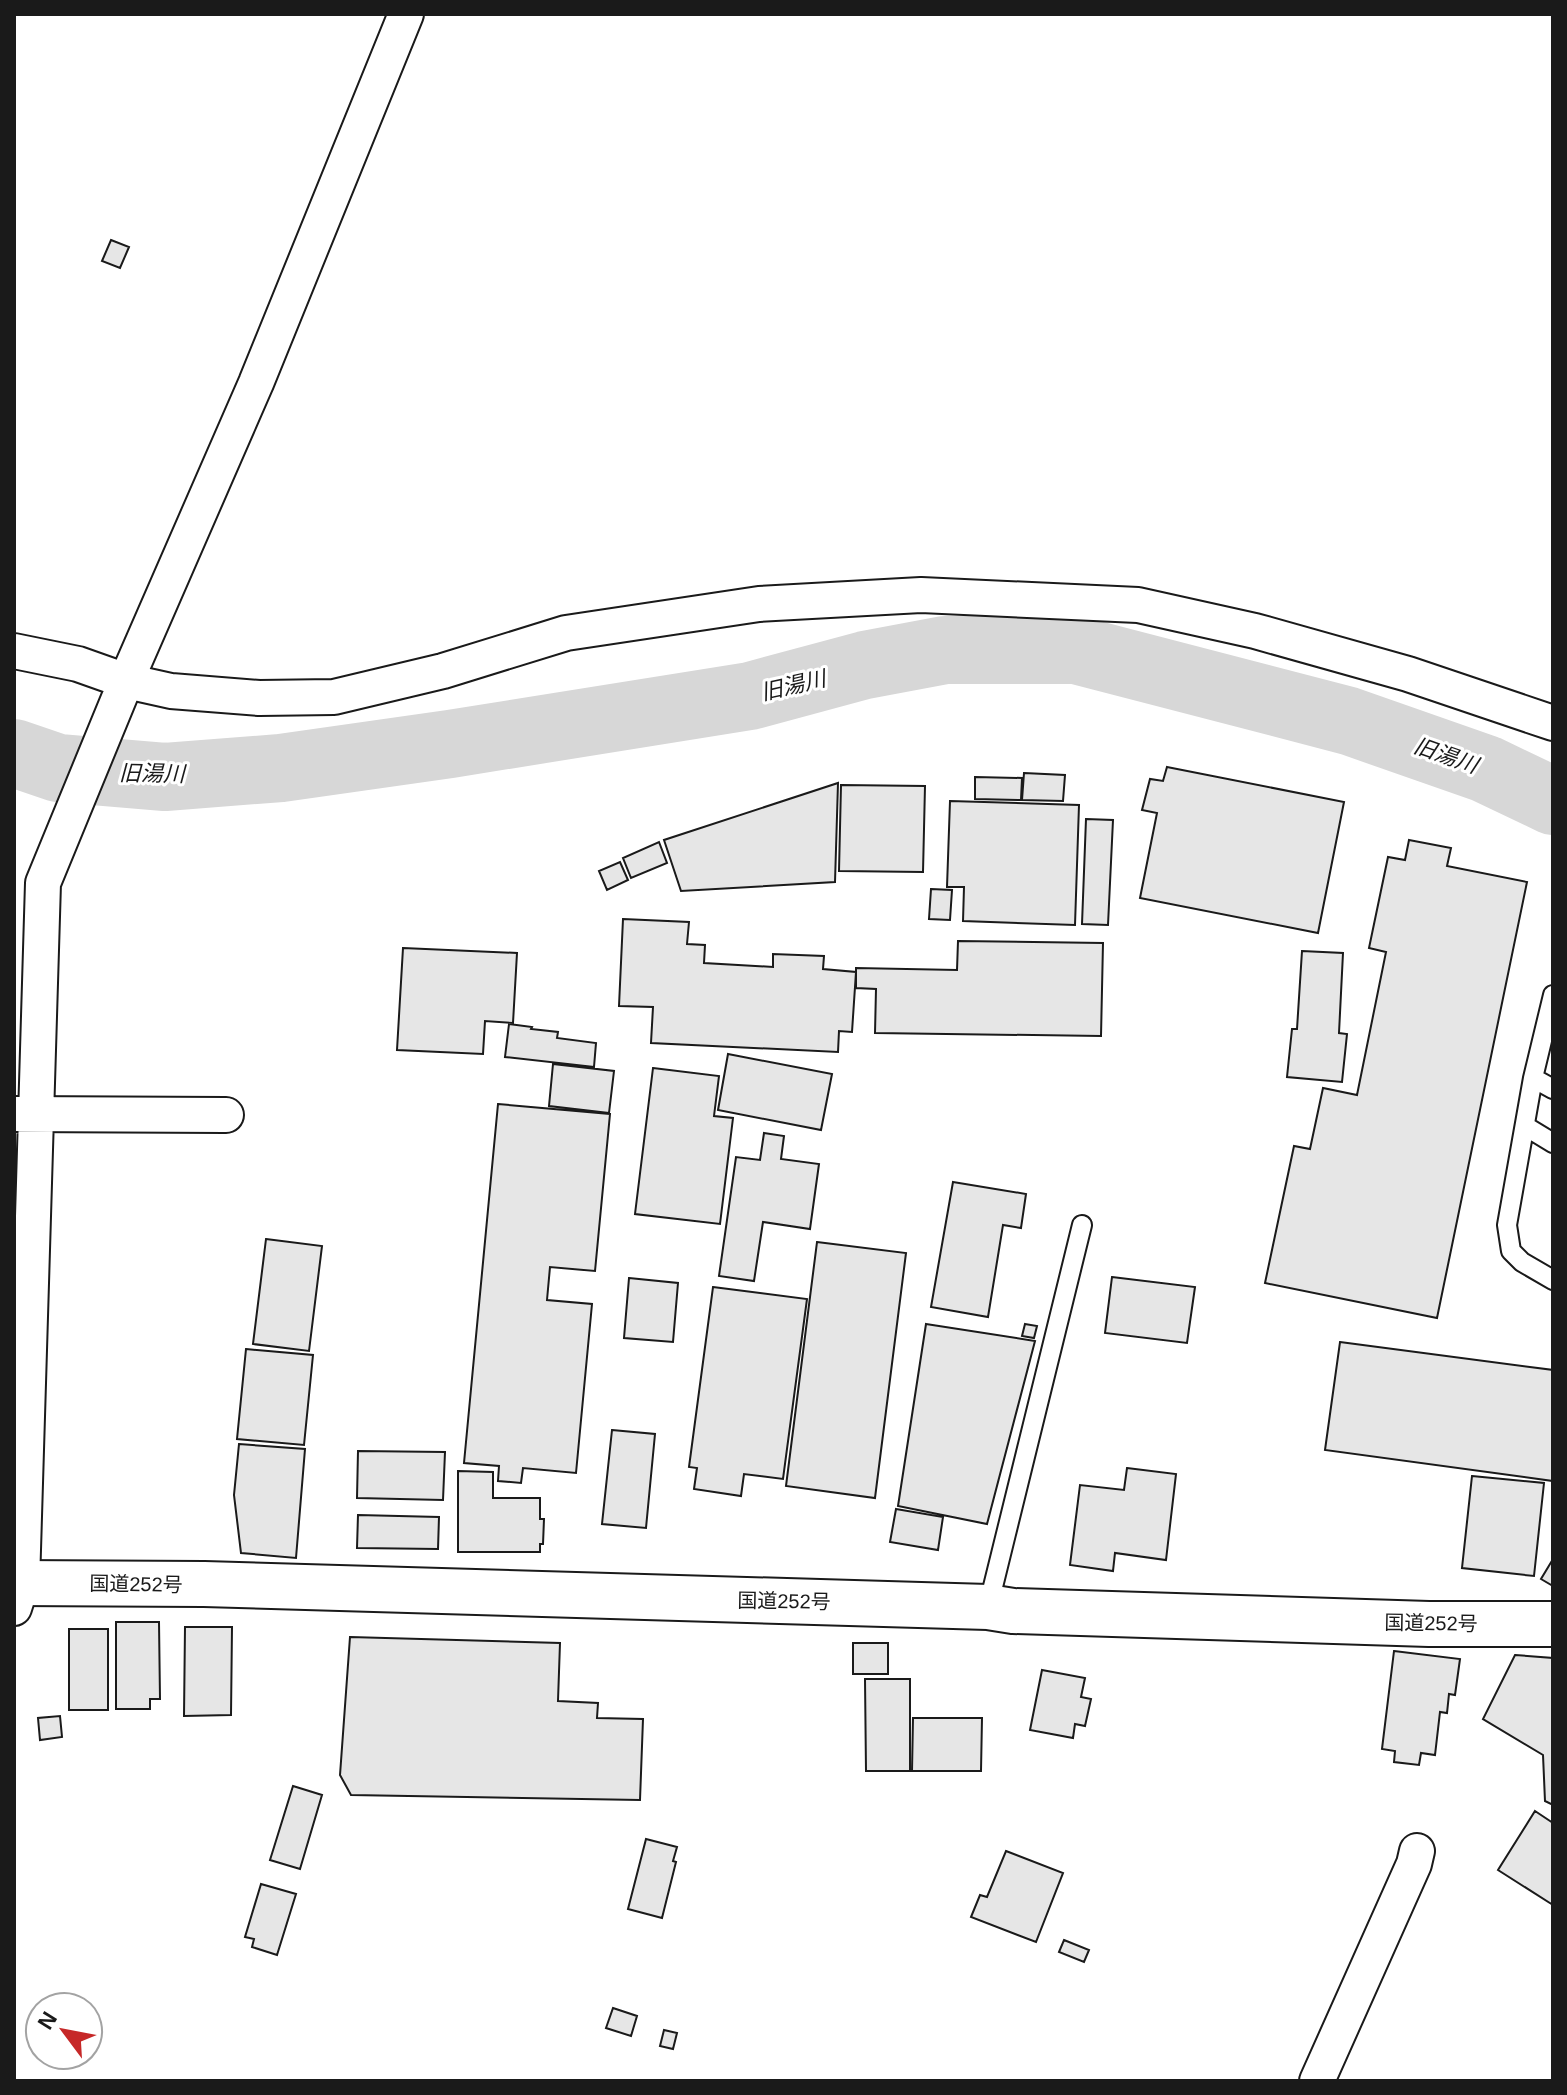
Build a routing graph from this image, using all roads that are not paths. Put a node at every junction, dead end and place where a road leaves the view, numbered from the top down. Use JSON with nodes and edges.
{"nodes":[{"id":1,"x":406,"y":14,"type":"edge"},
{"id":2,"x":14,"y":651,"type":"edge"},
{"id":3,"x":126,"y":681,"type":"junction"},
{"id":4,"x":1553,"y":723,"type":"edge"},
{"id":5,"x":1553,"y":995,"type":"edge"},
{"id":6,"x":1533,"y":1078,"type":"junction"},
{"id":7,"x":1553,"y":1089,"type":"edge"},
{"id":8,"x":25,"y":1114,"type":"edge"},
{"id":9,"x":226,"y":1115,"type":"dead end"},
{"id":10,"x":1525,"y":1126,"type":"junction"},
{"id":11,"x":1553,"y":1143,"type":"edge"},
{"id":12,"x":1082,"y":1225,"type":"dead end"},
{"id":13,"x":1553,"y":1280,"type":"edge"},
{"id":14,"x":17,"y":1591,"type":"edge"},
{"id":15,"x":988,"y":1607,"type":"junction"},
{"id":16,"x":1553,"y":1624,"type":"edge"},
{"id":17,"x":1417,"y":1851,"type":"dead end"},
{"id":18,"x":1317,"y":2081,"type":"edge"}],
"edges":[{"from":1,"to":3,"type":"street"},
{"from":2,"to":3,"type":"street"},
{"from":3,"to":4,"type":"street"},
{"from":3,"to":8,"type":"street"},
{"from":5,"to":6,"type":"lane"},
{"from":6,"to":7,"type":"lane"},
{"from":6,"to":10,"type":"lane"},
{"from":8,"to":9,"type":"street"},
{"from":8,"to":14,"type":"street"},
{"from":10,"to":11,"type":"lane"},
{"from":10,"to":13,"type":"lane"},
{"from":12,"to":15,"type":"lane"},
{"from":14,"to":15,"type":"highway","name":"国道252号"},
{"from":15,"to":16,"type":"highway","name":"国道252号"},
{"from":17,"to":18,"type":"street"}]}
